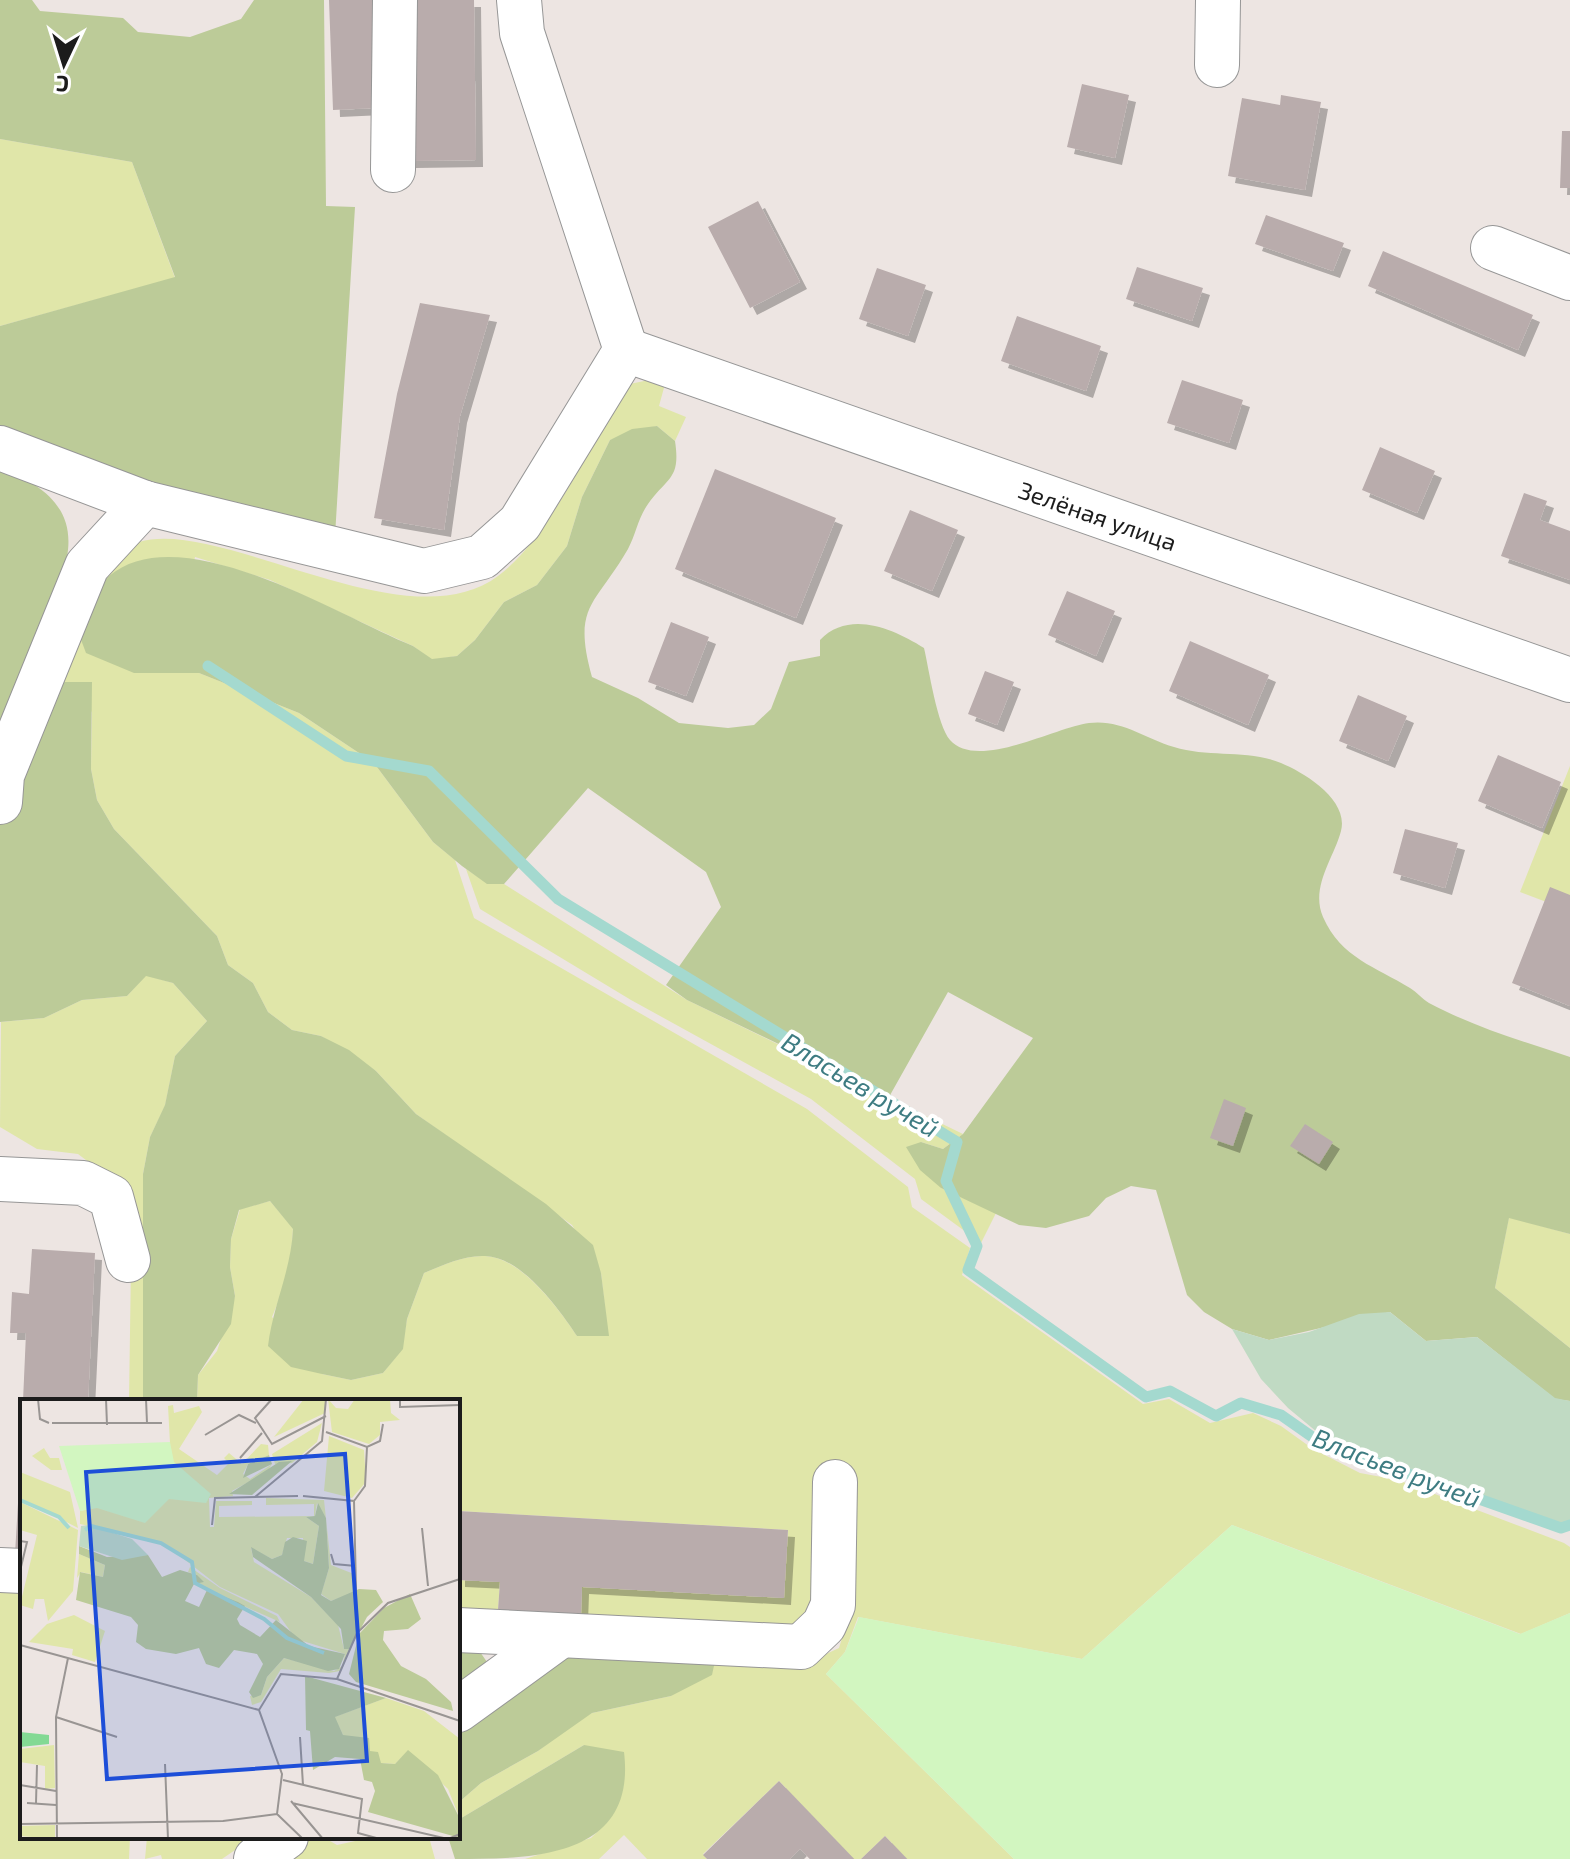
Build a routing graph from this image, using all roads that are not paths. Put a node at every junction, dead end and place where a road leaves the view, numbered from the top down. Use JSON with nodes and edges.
{"nodes":[{"id":1,"x":395,"y":0,"type":"edge"},
{"id":2,"x":519,"y":0,"type":"edge"},
{"id":3,"x":1218,"y":0,"type":"edge"},
{"id":4,"x":1217,"y":65,"type":"dead end"},
{"id":5,"x":393,"y":170,"type":"dead end"},
{"id":6,"x":1493,"y":248,"type":"dead end"},
{"id":7,"x":1570,"y":278,"type":"edge"},
{"id":8,"x":626,"y":350,"type":"junction"},
{"id":9,"x":0,"y":448,"type":"edge"},
{"id":10,"x":145,"y":503,"type":"junction"},
{"id":11,"x":1570,"y":680,"type":"edge"},
{"id":12,"x":1,"y":784,"type":"edge"},
{"id":13,"x":0,"y":1179,"type":"edge"},
{"id":14,"x":128,"y":1260,"type":"dead end"},
{"id":15,"x":835,"y":1482,"type":"dead end"},
{"id":16,"x":0,"y":1570,"type":"edge"},
{"id":17,"x":20,"y":1571,"type":"edge"},
{"id":18,"x":460,"y":1630,"type":"edge"},
{"id":19,"x":560,"y":1636,"type":"junction"},
{"id":20,"x":460,"y":1709,"type":"edge"},
{"id":21,"x":283,"y":1839,"type":"edge"},
{"id":22,"x":256,"y":1859,"type":"edge"}],
"edges":[{"from":1,"to":5,"type":"street"},
{"from":2,"to":8,"type":"street"},
{"from":3,"to":4,"type":"street"},
{"from":6,"to":7,"type":"street"},
{"from":8,"to":10,"type":"street"},
{"from":8,"to":11,"type":"street","name":"Зелёная улица"},
{"from":9,"to":10,"type":"street"},
{"from":10,"to":12,"type":"street"},
{"from":13,"to":14,"type":"street"},
{"from":15,"to":19,"type":"street"},
{"from":16,"to":17,"type":"street"},
{"from":18,"to":19,"type":"street"},
{"from":19,"to":20,"type":"street"},
{"from":21,"to":22,"type":"street"}]}
